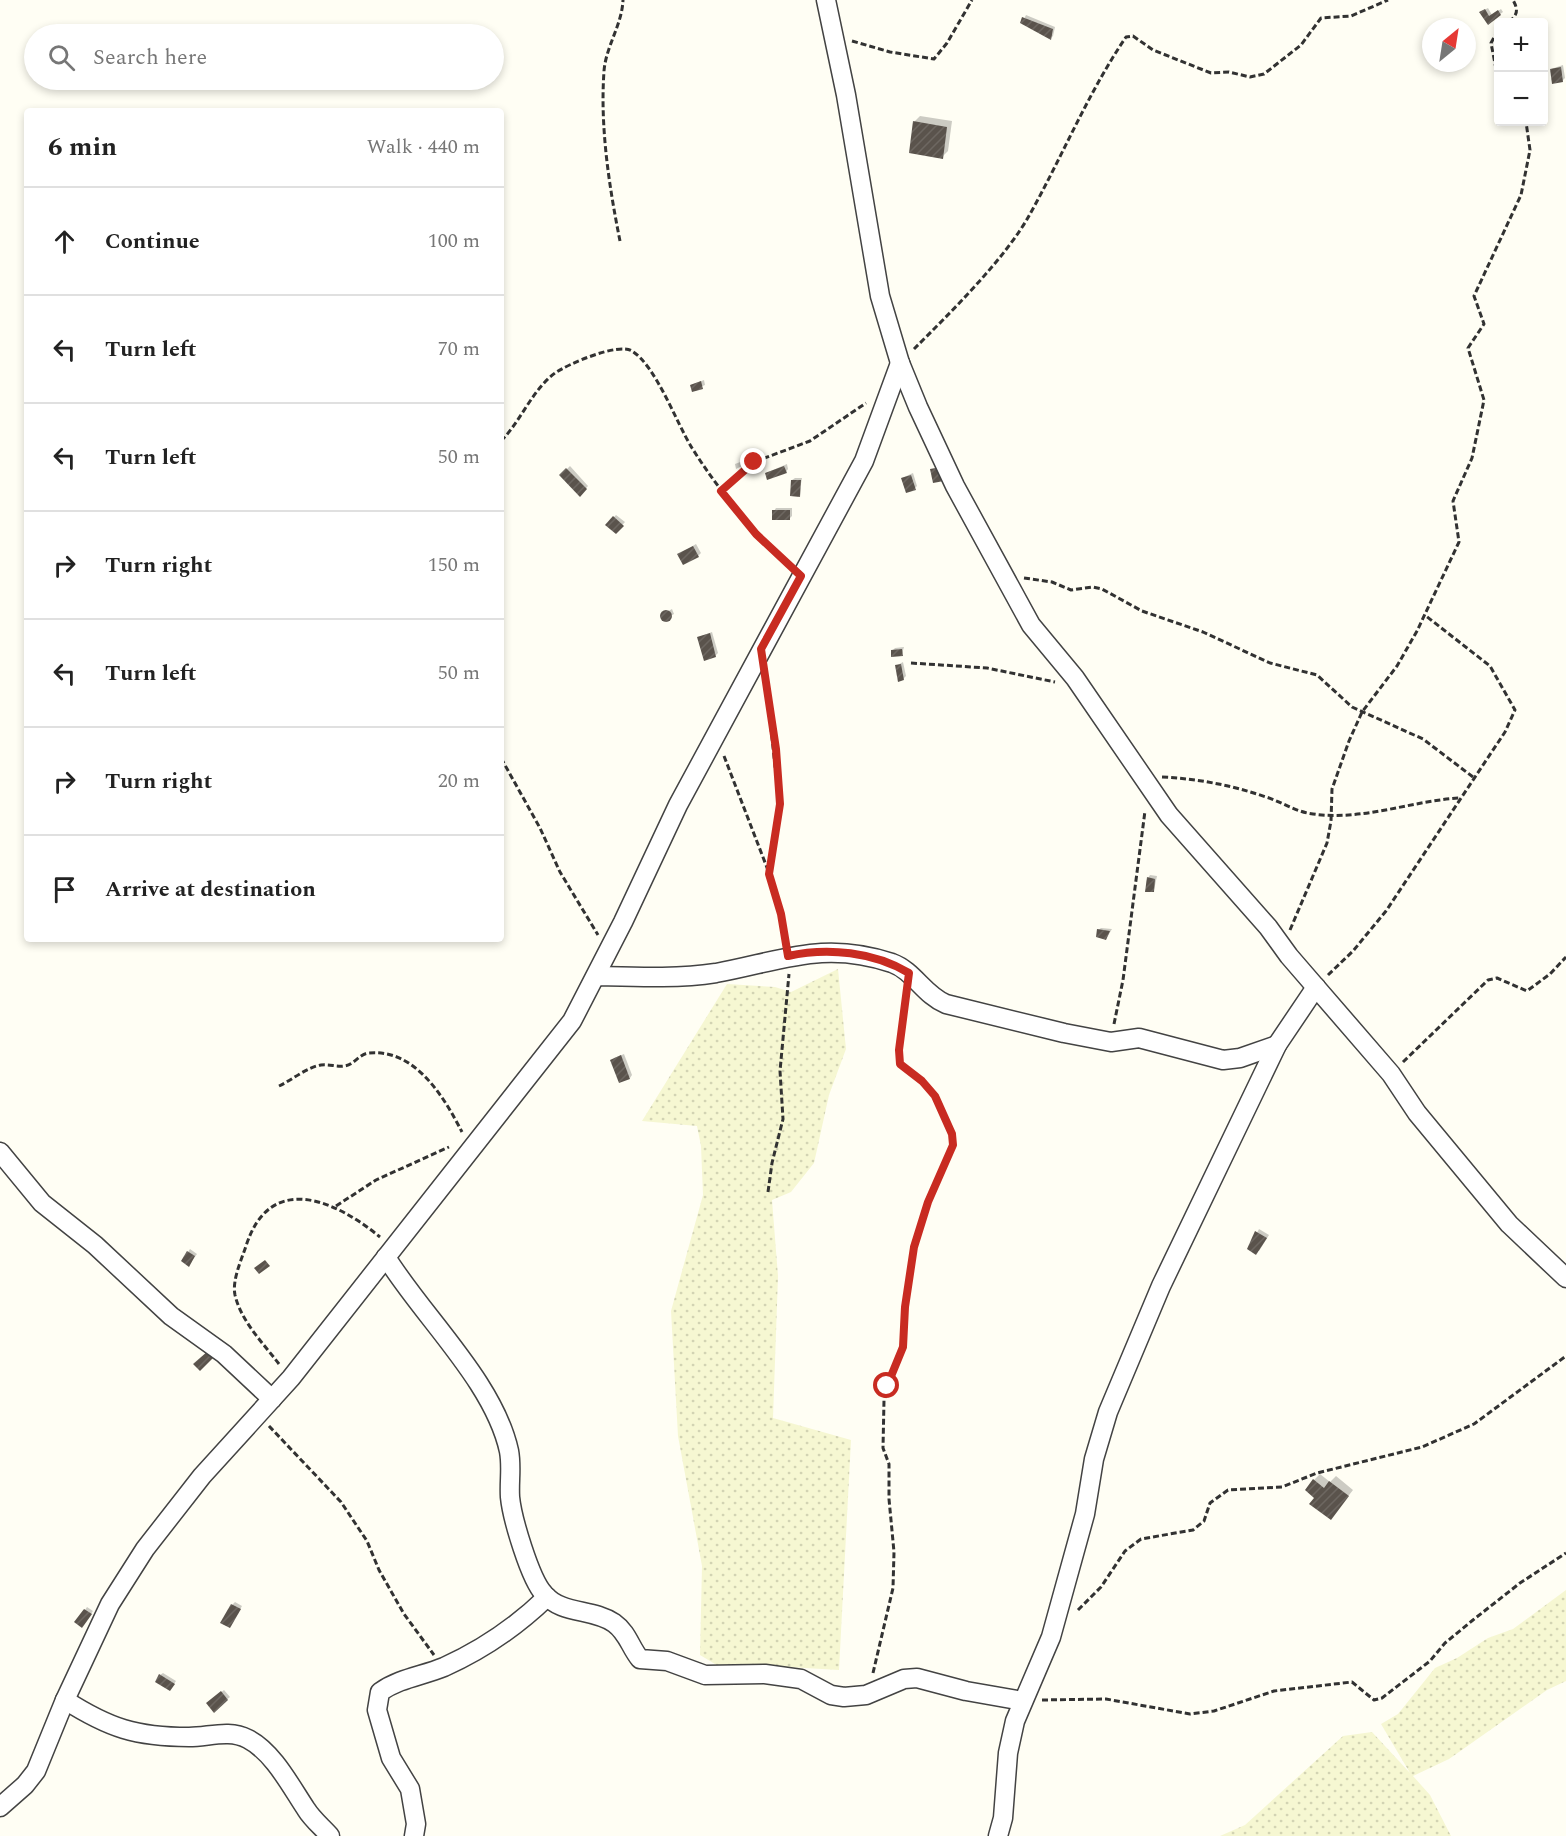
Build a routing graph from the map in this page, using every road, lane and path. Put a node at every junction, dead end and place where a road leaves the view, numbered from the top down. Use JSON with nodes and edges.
{"nodes":[{"id":1,"x":623,"y":0,"type":"edge"},
{"id":2,"x":826,"y":0,"type":"edge"},
{"id":3,"x":972,"y":0,"type":"edge"},
{"id":4,"x":1388,"y":0,"type":"edge"},
{"id":5,"x":1513,"y":0,"type":"edge"},
{"id":6,"x":1513,"y":18,"type":"edge"},
{"id":7,"x":833,"y":35,"type":"junction"},
{"id":8,"x":1494,"y":37,"type":"edge"},
{"id":9,"x":1494,"y":58,"type":"edge"},
{"id":10,"x":1527,"y":126,"type":"edge"},
{"id":11,"x":620,"y":241,"type":"dead end"},
{"id":12,"x":900,"y":363,"type":"junction"},
{"id":13,"x":890,"y":387,"type":"junction"},
{"id":14,"x":504,"y":437,"type":"edge"},
{"id":15,"x":721,"y":491,"type":"junction"},
{"id":16,"x":801,"y":576,"type":"junction"},
{"id":17,"x":1005,"y":578,"type":"junction"},
{"id":18,"x":1425,"y":616,"type":"junction"},
{"id":19,"x":761,"y":649,"type":"junction"},
{"id":20,"x":911,"y":663,"type":"dead end"},
{"id":21,"x":1083,"y":689,"type":"junction"},
{"id":22,"x":1362,"y":712,"type":"junction"},
{"id":23,"x":716,"y":735,"type":"junction"},
{"id":24,"x":504,"y":763,"type":"edge"},
{"id":25,"x":1473,"y":777,"type":"junction"},
{"id":26,"x":1146,"y":781,"type":"junction"},
{"id":27,"x":1459,"y":798,"type":"junction"},
{"id":28,"x":1331,"y":815,"type":"junction"},
{"id":29,"x":769,"y":874,"type":"junction"},
{"id":30,"x":1282,"y":947,"type":"junction"},
{"id":31,"x":790,"y":955,"type":"junction"},
{"id":32,"x":607,"y":956,"type":"junction"},
{"id":33,"x":1566,"y":957,"type":"edge"},
{"id":34,"x":909,"y":973,"type":"junction"},
{"id":35,"x":596,"y":976,"type":"junction"},
{"id":36,"x":1316,"y":987,"type":"junction"},
{"id":37,"x":1111,"y":1041,"type":"junction"},
{"id":38,"x":1277,"y":1045,"type":"junction"},
{"id":39,"x":1391,"y":1074,"type":"junction"},
{"id":40,"x":279,"y":1086,"type":"dead end"},
{"id":41,"x":475,"y":1139,"type":"junction"},
{"id":42,"x":0,"y":1152,"type":"edge"},
{"id":43,"x":768,"y":1191,"type":"dead end"},
{"id":44,"x":335,"y":1206,"type":"junction"},
{"id":45,"x":390,"y":1252,"type":"junction"},
{"id":46,"x":1566,"y":1278,"type":"edge"},
{"id":47,"x":1566,"y":1356,"type":"edge"},
{"id":48,"x":291,"y":1378,"type":"junction"},
{"id":49,"x":272,"y":1399,"type":"junction"},
{"id":50,"x":257,"y":1413,"type":"junction"},
{"id":51,"x":1566,"y":1553,"type":"edge"},
{"id":52,"x":547,"y":1597,"type":"junction"},
{"id":53,"x":1073,"y":1615,"type":"dead end"},
{"id":54,"x":441,"y":1668,"type":"junction"},
{"id":55,"x":866,"y":1695,"type":"junction"},
{"id":56,"x":65,"y":1700,"type":"junction"},
{"id":57,"x":1023,"y":1701,"type":"junction"},
{"id":58,"x":0,"y":1807,"type":"edge"},
{"id":59,"x":330,"y":1836,"type":"edge"},
{"id":60,"x":414,"y":1836,"type":"edge"},
{"id":61,"x":998,"y":1836,"type":"edge"}],
"edges":[{"from":1,"to":11,"type":"path"},
{"from":2,"to":7,"type":"street"},
{"from":3,"to":7,"type":"path"},
{"from":4,"to":12,"type":"path"},
{"from":5,"to":6,"type":"path"},
{"from":7,"to":12,"type":"street"},
{"from":8,"to":9,"type":"path"},
{"from":10,"to":18,"type":"path"},
{"from":12,"to":13,"type":"street"},
{"from":12,"to":17,"type":"street"},
{"from":13,"to":15,"type":"path"},
{"from":13,"to":16,"type":"street"},
{"from":14,"to":15,"type":"path"},
{"from":15,"to":16,"type":"path"},
{"from":16,"to":19,"type":"street"},
{"from":17,"to":21,"type":"street"},
{"from":17,"to":22,"type":"path"},
{"from":18,"to":22,"type":"path"},
{"from":18,"to":25,"type":"path"},
{"from":19,"to":23,"type":"street"},
{"from":19,"to":29,"type":"path"},
{"from":20,"to":21,"type":"path"},
{"from":21,"to":26,"type":"street"},
{"from":22,"to":25,"type":"path"},
{"from":22,"to":28,"type":"path"},
{"from":23,"to":29,"type":"path"},
{"from":23,"to":32,"type":"street"},
{"from":24,"to":32,"type":"path"},
{"from":25,"to":27,"type":"path"},
{"from":26,"to":28,"type":"path"},
{"from":26,"to":30,"type":"street"},
{"from":26,"to":37,"type":"path"},
{"from":27,"to":28,"type":"path"},
{"from":27,"to":36,"type":"path"},
{"from":28,"to":30,"type":"path"},
{"from":29,"to":31,"type":"path"},
{"from":30,"to":36,"type":"street"},
{"from":31,"to":34,"type":"street"},
{"from":31,"to":35,"type":"street"},
{"from":31,"to":43,"type":"path"},
{"from":32,"to":35,"type":"street"},
{"from":33,"to":39,"type":"path"},
{"from":34,"to":37,"type":"street"},
{"from":34,"to":55,"type":"path"},
{"from":35,"to":41,"type":"street"},
{"from":36,"to":38,"type":"street"},
{"from":36,"to":39,"type":"street"},
{"from":37,"to":38,"type":"street"},
{"from":38,"to":57,"type":"street"},
{"from":39,"to":46,"type":"street"},
{"from":40,"to":41,"type":"path"},
{"from":41,"to":44,"type":"path"},
{"from":41,"to":45,"type":"street"},
{"from":42,"to":49,"type":"street"},
{"from":44,"to":45,"type":"path"},
{"from":44,"to":48,"type":"path"},
{"from":45,"to":48,"type":"street"},
{"from":45,"to":52,"type":"street"},
{"from":47,"to":53,"type":"path"},
{"from":48,"to":49,"type":"street"},
{"from":49,"to":50,"type":"street"},
{"from":50,"to":54,"type":"path"},
{"from":50,"to":56,"type":"street"},
{"from":51,"to":57,"type":"path"},
{"from":52,"to":54,"type":"street"},
{"from":52,"to":55,"type":"street"},
{"from":54,"to":60,"type":"street"},
{"from":55,"to":57,"type":"street"},
{"from":56,"to":58,"type":"street"},
{"from":56,"to":59,"type":"street"},
{"from":57,"to":61,"type":"street"}]}
